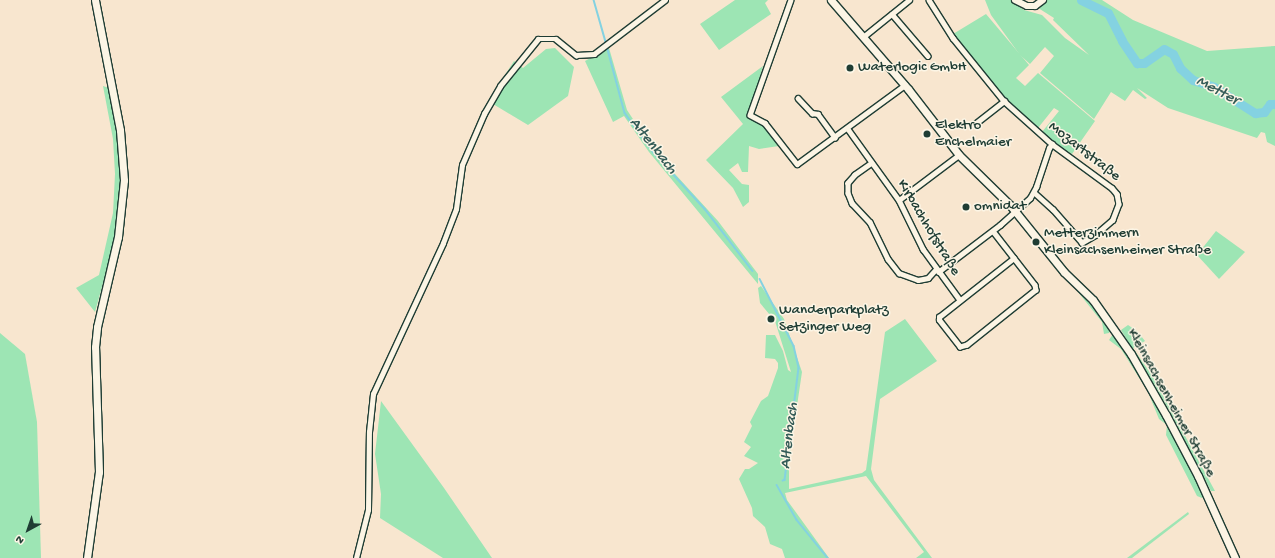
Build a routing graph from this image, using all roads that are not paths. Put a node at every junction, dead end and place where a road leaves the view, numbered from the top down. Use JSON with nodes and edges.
{"nodes":[{"id":1,"x":95,"y":0,"type":"edge"},
{"id":2,"x":665,"y":0,"type":"edge"},
{"id":3,"x":791,"y":0,"type":"edge"},
{"id":4,"x":831,"y":0,"type":"edge"},
{"id":5,"x":909,"y":0,"type":"edge"},
{"id":6,"x":929,"y":0,"type":"edge"},
{"id":7,"x":1015,"y":0,"type":"edge"},
{"id":8,"x":1040,"y":2,"type":"edge"},
{"id":9,"x":892,"y":14,"type":"junction"},
{"id":10,"x":863,"y":37,"type":"junction"},
{"id":11,"x":928,"y":56,"type":"dead end"},
{"id":12,"x":905,"y":85,"type":"junction"},
{"id":13,"x":798,"y":98,"type":"dead end"},
{"id":14,"x":1004,"y":101,"type":"junction"},
{"id":15,"x":976,"y":123,"type":"dead end"},
{"id":16,"x":848,"y":129,"type":"junction"},
{"id":17,"x":836,"y":137,"type":"junction"},
{"id":18,"x":1052,"y":144,"type":"junction"},
{"id":19,"x":959,"y":155,"type":"junction"},
{"id":20,"x":872,"y":163,"type":"junction"},
{"id":21,"x":1034,"y":193,"type":"junction"},
{"id":22,"x":899,"y":200,"type":"junction"},
{"id":23,"x":1015,"y":211,"type":"junction"},
{"id":24,"x":993,"y":231,"type":"junction"},
{"id":25,"x":1014,"y":258,"type":"junction"},
{"id":26,"x":937,"y":270,"type":"junction"},
{"id":27,"x":960,"y":300,"type":"junction"},
{"id":28,"x":87,"y":558,"type":"edge"},
{"id":29,"x":356,"y":558,"type":"edge"},
{"id":30,"x":1235,"y":558,"type":"edge"}],
"edges":[{"from":1,"to":28,"type":"main road"},
{"from":2,"to":29,"type":"street"},
{"from":3,"to":17,"type":"street"},
{"from":4,"to":10,"type":"main road","name":"Kleinsachsenheimer Straße"},
{"from":5,"to":9,"type":"street"},
{"from":6,"to":14,"type":"street","name":"Mozartstraße"},
{"from":7,"to":8,"type":"street"},
{"from":9,"to":10,"type":"street"},
{"from":9,"to":11,"type":"street"},
{"from":10,"to":12,"type":"main road","name":"Kleinsachsenheimer Straße"},
{"from":12,"to":16,"type":"street"},
{"from":12,"to":19,"type":"main road","name":"Kleinsachsenheimer Straße"},
{"from":13,"to":17,"type":"street"},
{"from":14,"to":15,"type":"street"},
{"from":14,"to":18,"type":"street","name":"Mozartstraße"},
{"from":16,"to":17,"type":"street"},
{"from":16,"to":20,"type":"street","name":"Kirbachhofstraße"},
{"from":18,"to":21,"type":"street"},
{"from":18,"to":21,"type":"street","name":"Mozartstraße"},
{"from":19,"to":22,"type":"street"},
{"from":19,"to":23,"type":"main road","name":"Kleinsachsenheimer Straße"},
{"from":20,"to":22,"type":"street","name":"Kirbachhofstraße"},
{"from":20,"to":26,"type":"street"},
{"from":21,"to":23,"type":"street"},
{"from":22,"to":26,"type":"street","name":"Kirbachhofstraße"},
{"from":23,"to":24,"type":"street"},
{"from":23,"to":30,"type":"main road","name":"Kleinsachsenheimer Straße"},
{"from":24,"to":25,"type":"street"},
{"from":24,"to":26,"type":"street"},
{"from":25,"to":27,"type":"street"},
{"from":25,"to":27,"type":"street"},
{"from":26,"to":27,"type":"street","name":"Kirbachhofstraße"}]}
